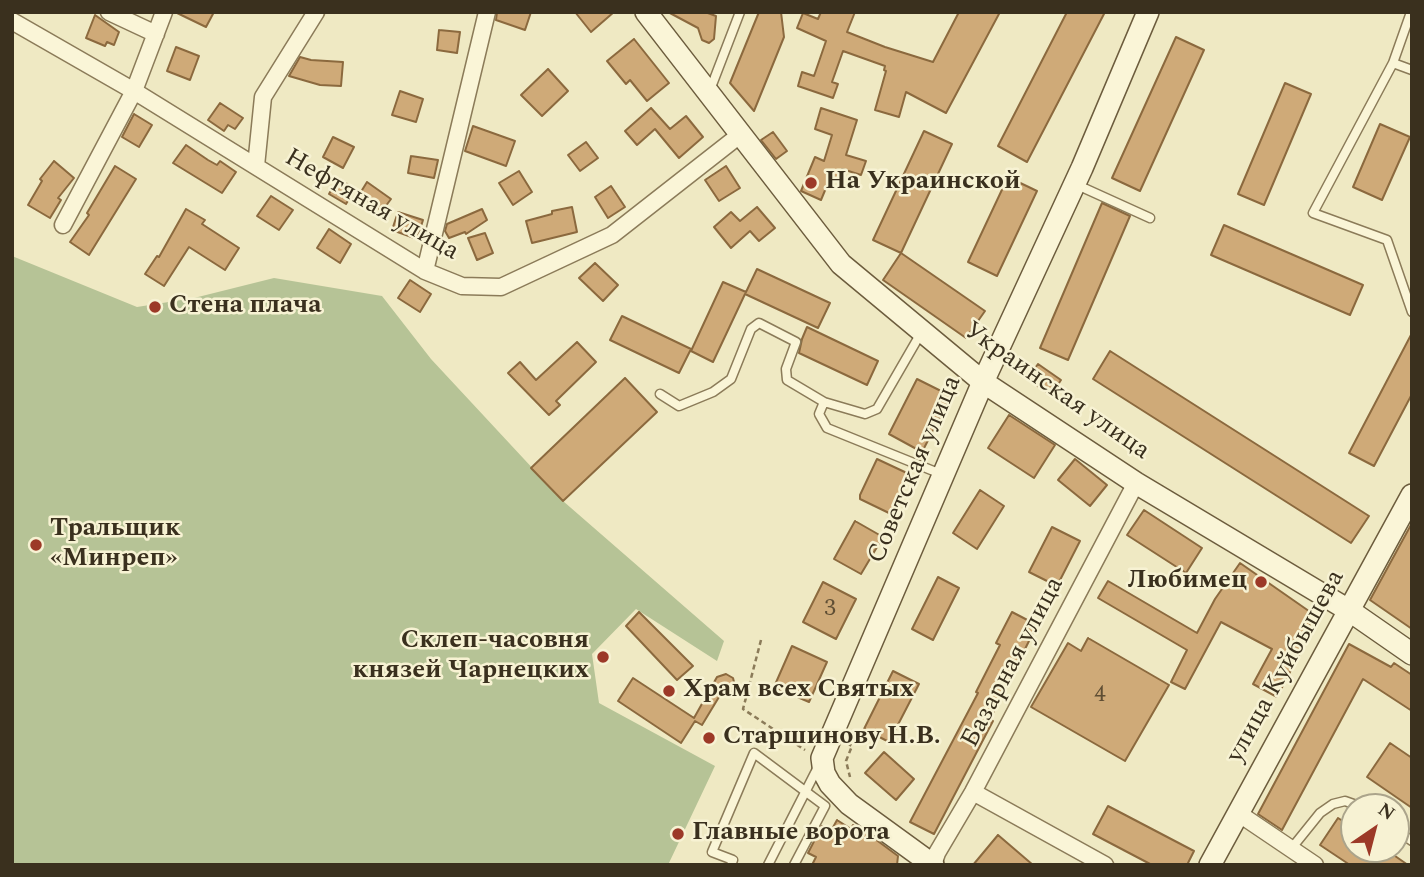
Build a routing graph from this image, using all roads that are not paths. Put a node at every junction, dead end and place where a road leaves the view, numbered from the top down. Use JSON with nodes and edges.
{"nodes":[{"id":1,"x":108,"y":12,"type":"edge"},
{"id":2,"x":164,"y":12,"type":"edge"},
{"id":3,"x":316,"y":12,"type":"edge"},
{"id":4,"x":487,"y":12,"type":"edge"},
{"id":5,"x":740,"y":12,"type":"edge"},
{"id":6,"x":1148,"y":12,"type":"edge"},
{"id":7,"x":1411,"y":12,"type":"edge"},
{"id":8,"x":654,"y":17,"type":"edge"},
{"id":9,"x":12,"y":21,"type":"edge"},
{"id":10,"x":156,"y":34,"type":"junction"},
{"id":11,"x":1393,"y":63,"type":"junction"},
{"id":12,"x":1412,"y":70,"type":"edge"},
{"id":13,"x":134,"y":92,"type":"junction"},
{"id":14,"x":709,"y":93,"type":"junction"},
{"id":15,"x":741,"y":134,"type":"junction"},
{"id":16,"x":256,"y":166,"type":"junction"},
{"id":17,"x":1075,"y":184,"type":"junction"},
{"id":18,"x":1150,"y":218,"type":"dead end"},
{"id":19,"x":63,"y":225,"type":"dead end"},
{"id":20,"x":425,"y":271,"type":"junction"},
{"id":21,"x":1412,"y":312,"type":"edge"},
{"id":22,"x":922,"y":331,"type":"junction"},
{"id":23,"x":983,"y":382,"type":"junction"},
{"id":24,"x":660,"y":394,"type":"dead end"},
{"id":25,"x":824,"y":402,"type":"junction"},
{"id":26,"x":943,"y":475,"type":"junction"},
{"id":27,"x":1136,"y":483,"type":"junction"},
{"id":28,"x":1412,"y":495,"type":"edge"},
{"id":29,"x":1350,"y":611,"type":"junction"},
{"id":30,"x":1412,"y":654,"type":"edge"},
{"id":31,"x":814,"y":754,"type":"junction"},
{"id":32,"x":805,"y":790,"type":"junction"},
{"id":33,"x":973,"y":792,"type":"junction"},
{"id":34,"x":1340,"y":802,"type":"edge"},
{"id":35,"x":1238,"y":813,"type":"junction"},
{"id":36,"x":1291,"y":849,"type":"junction"},
{"id":37,"x":927,"y":862,"type":"edge"},
{"id":38,"x":732,"y":865,"type":"edge"},
{"id":39,"x":768,"y":865,"type":"edge"},
{"id":40,"x":794,"y":865,"type":"edge"},
{"id":41,"x":1105,"y":865,"type":"edge"},
{"id":42,"x":1210,"y":865,"type":"edge"},
{"id":43,"x":1315,"y":865,"type":"edge"}],
"edges":[{"from":1,"to":10,"type":"street"},
{"from":2,"to":10,"type":"street"},
{"from":3,"to":16,"type":"street"},
{"from":4,"to":20,"type":"street"},
{"from":5,"to":14,"type":"lane"},
{"from":6,"to":17,"type":"main road","name":"Советская улица"},
{"from":7,"to":11,"type":"lane"},
{"from":8,"to":14,"type":"main road","name":"Украинская улица"},
{"from":9,"to":13,"type":"street","name":"Нефтяная улица"},
{"from":10,"to":13,"type":"street"},
{"from":11,"to":12,"type":"lane"},
{"from":11,"to":21,"type":"lane"},
{"from":13,"to":16,"type":"street","name":"Нефтяная улица"},
{"from":13,"to":19,"type":"street"},
{"from":14,"to":15,"type":"main road","name":"Украинская улица"},
{"from":15,"to":20,"type":"street","name":"Нефтяная улица"},
{"from":15,"to":22,"type":"main road","name":"Украинская улица"},
{"from":16,"to":20,"type":"street","name":"Нефтяная улица"},
{"from":17,"to":18,"type":"lane"},
{"from":17,"to":23,"type":"main road","name":"Советская улица"},
{"from":22,"to":23,"type":"main road","name":"Украинская улица"},
{"from":22,"to":25,"type":"lane"},
{"from":23,"to":26,"type":"main road","name":"Советская улица"},
{"from":23,"to":27,"type":"main road","name":"Украинская улица"},
{"from":24,"to":25,"type":"lane"},
{"from":25,"to":26,"type":"lane"},
{"from":26,"to":31,"type":"main road","name":"Советская улица"},
{"from":27,"to":29,"type":"main road","name":"Украинская улица"},
{"from":27,"to":33,"type":"street","name":"Базарная улица"},
{"from":28,"to":29,"type":"main road","name":"улица Куйбышева"},
{"from":29,"to":30,"type":"main road","name":"Украинская улица"},
{"from":29,"to":35,"type":"main road","name":"улица Куйбышева"},
{"from":31,"to":32,"type":"lane"},
{"from":31,"to":37,"type":"main road"},
{"from":32,"to":38,"type":"lane"},
{"from":32,"to":39,"type":"lane"},
{"from":32,"to":40,"type":"lane"},
{"from":33,"to":37,"type":"street","name":"Базарная улица"},
{"from":33,"to":41,"type":"street"},
{"from":34,"to":36,"type":"lane"},
{"from":35,"to":36,"type":"street"},
{"from":35,"to":42,"type":"main road","name":"улица Куйбышева"},
{"from":36,"to":43,"type":"street"}]}
